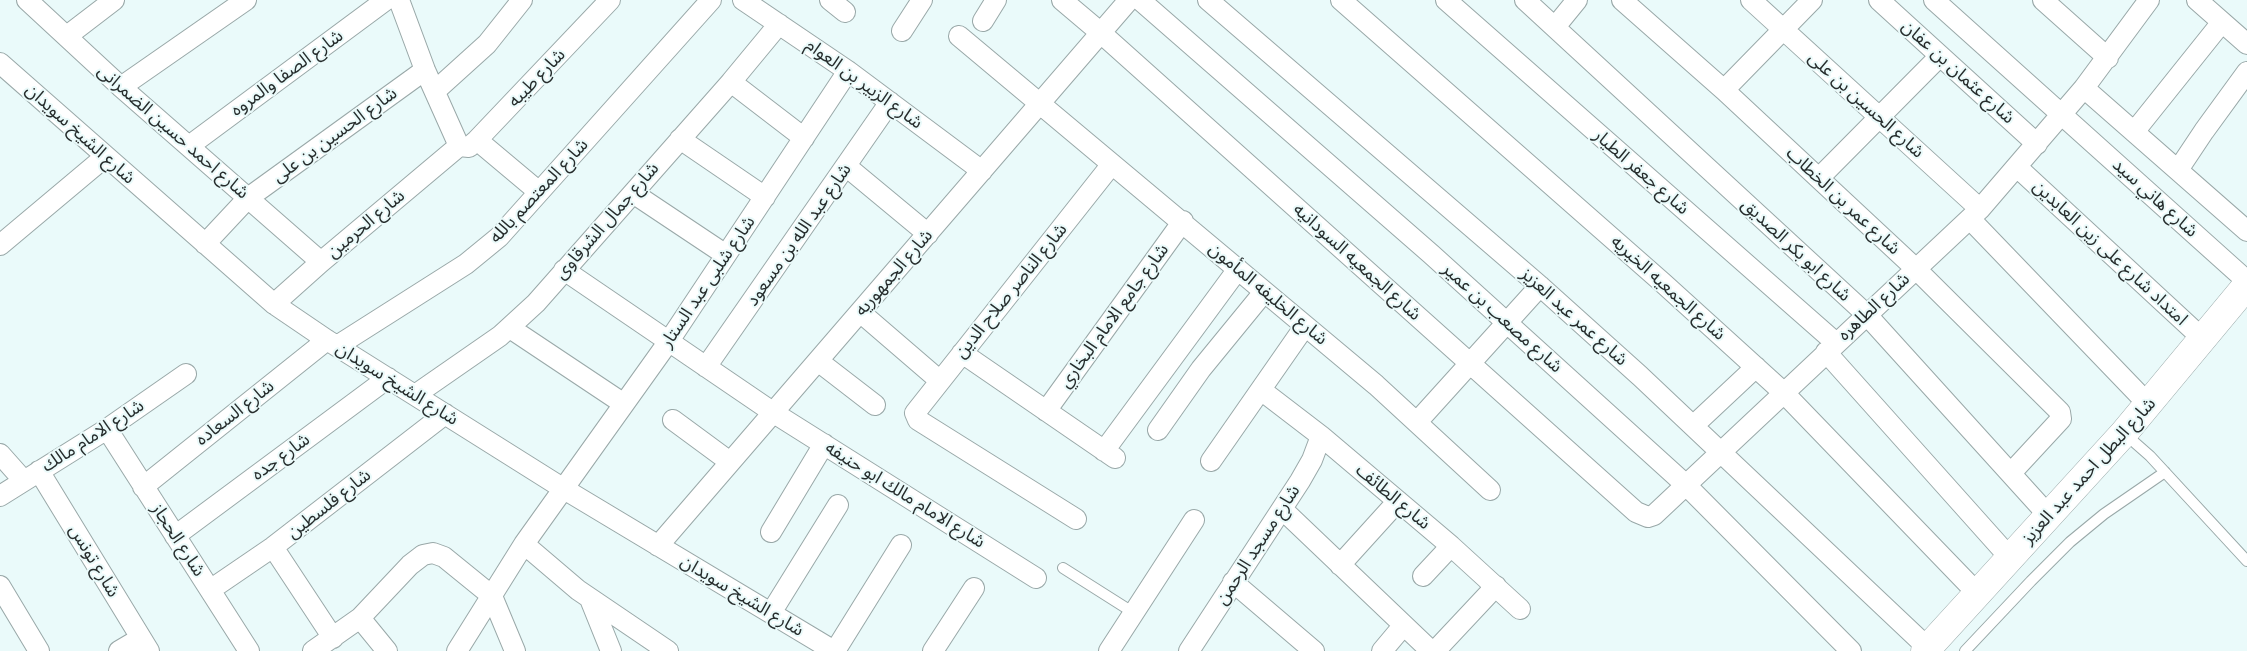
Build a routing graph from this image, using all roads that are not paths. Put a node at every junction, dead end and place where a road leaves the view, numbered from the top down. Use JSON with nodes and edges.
{"nodes":[{"id":1,"x":27,"y":0,"type":"edge"},
{"id":2,"x":114,"y":0,"type":"edge"},
{"id":3,"x":386,"y":0,"type":"edge"},
{"id":4,"x":399,"y":0,"type":"edge"},
{"id":5,"x":522,"y":0,"type":"edge"},
{"id":6,"x":610,"y":0,"type":"edge"},
{"id":7,"x":711,"y":0,"type":"edge"},
{"id":8,"x":743,"y":0,"type":"edge"},
{"id":9,"x":922,"y":0,"type":"edge"},
{"id":10,"x":996,"y":0,"type":"edge"},
{"id":11,"x":1062,"y":0,"type":"edge"},
{"id":12,"x":1129,"y":0,"type":"edge"},
{"id":13,"x":1140,"y":0,"type":"edge"},
{"id":14,"x":1208,"y":0,"type":"edge"},
{"id":15,"x":1341,"y":0,"type":"edge"},
{"id":16,"x":1446,"y":0,"type":"edge"},
{"id":17,"x":1525,"y":0,"type":"edge"},
{"id":18,"x":1577,"y":0,"type":"edge"},
{"id":19,"x":1622,"y":0,"type":"edge"},
{"id":20,"x":1751,"y":0,"type":"edge"},
{"id":21,"x":1812,"y":0,"type":"edge"},
{"id":22,"x":1879,"y":0,"type":"edge"},
{"id":23,"x":1934,"y":0,"type":"edge"},
{"id":24,"x":2043,"y":0,"type":"edge"},
{"id":25,"x":2149,"y":0,"type":"edge"},
{"id":26,"x":2197,"y":0,"type":"edge"},
{"id":27,"x":244,"y":1,"type":"edge"},
{"id":28,"x":983,"y":21,"type":"dead end"},
{"id":29,"x":2222,"y":22,"type":"junction"},
{"id":30,"x":779,"y":24,"type":"junction"},
{"id":31,"x":1555,"y":27,"type":"junction"},
{"id":32,"x":1782,"y":30,"type":"junction"},
{"id":33,"x":902,"y":31,"type":"dead end"},
{"id":34,"x":1101,"y":33,"type":"junction"},
{"id":35,"x":67,"y":36,"type":"junction"},
{"id":36,"x":959,"y":36,"type":"dead end"},
{"id":37,"x":2247,"y":44,"type":"edge"},
{"id":38,"x":1940,"y":56,"type":"junction"},
{"id":39,"x":2108,"y":58,"type":"junction"},
{"id":40,"x":0,"y":63,"type":"edge"},
{"id":41,"x":425,"y":70,"type":"junction"},
{"id":42,"x":848,"y":71,"type":"junction"},
{"id":43,"x":2247,"y":72,"type":"edge"},
{"id":44,"x":731,"y":82,"type":"junction"},
{"id":45,"x":121,"y":87,"type":"junction"},
{"id":46,"x":2084,"y":88,"type":"junction"},
{"id":47,"x":1724,"y":90,"type":"junction"},
{"id":48,"x":435,"y":91,"type":"junction"},
{"id":49,"x":890,"y":102,"type":"junction"},
{"id":50,"x":1039,"y":105,"type":"junction"},
{"id":51,"x":2062,"y":114,"type":"junction"},
{"id":52,"x":1880,"y":116,"type":"junction"},
{"id":53,"x":2134,"y":132,"type":"junction"},
{"id":54,"x":804,"y":138,"type":"junction"},
{"id":55,"x":680,"y":139,"type":"junction"},
{"id":56,"x":468,"y":143,"type":"junction"},
{"id":57,"x":2038,"y":144,"type":"junction"},
{"id":58,"x":189,"y":146,"type":"junction"},
{"id":59,"x":105,"y":157,"type":"junction"},
{"id":60,"x":1112,"y":164,"type":"junction"},
{"id":61,"x":846,"y":166,"type":"junction"},
{"id":62,"x":2017,"y":167,"type":"junction"},
{"id":63,"x":2178,"y":170,"type":"junction"},
{"id":64,"x":982,"y":171,"type":"junction"},
{"id":65,"x":1819,"y":178,"type":"junction"},
{"id":66,"x":539,"y":192,"type":"junction"},
{"id":67,"x":632,"y":193,"type":"junction"},
{"id":68,"x":765,"y":197,"type":"junction"},
{"id":69,"x":248,"y":198,"type":"junction"},
{"id":70,"x":1975,"y":214,"type":"junction"},
{"id":71,"x":1183,"y":221,"type":"junction"},
{"id":72,"x":2247,"y":231,"type":"edge"},
{"id":73,"x":928,"y":234,"type":"junction"},
{"id":74,"x":205,"y":244,"type":"junction"},
{"id":75,"x":0,"y":245,"type":"edge"},
{"id":76,"x":726,"y":255,"type":"junction"},
{"id":77,"x":321,"y":262,"type":"junction"},
{"id":78,"x":1915,"y":268,"type":"junction"},
{"id":79,"x":1238,"y":269,"type":"junction"},
{"id":80,"x":564,"y":270,"type":"junction"},
{"id":81,"x":2247,"y":283,"type":"edge"},
{"id":82,"x":1540,"y":286,"type":"junction"},
{"id":83,"x":1264,"y":292,"type":"junction"},
{"id":84,"x":274,"y":304,"type":"junction"},
{"id":85,"x":860,"y":312,"type":"junction"},
{"id":86,"x":1866,"y":314,"type":"junction"},
{"id":87,"x":1507,"y":323,"type":"junction"},
{"id":88,"x":1306,"y":326,"type":"junction"},
{"id":89,"x":510,"y":328,"type":"junction"},
{"id":90,"x":2203,"y":339,"type":"junction"},
{"id":91,"x":668,"y":341,"type":"junction"},
{"id":92,"x":332,"y":343,"type":"junction"},
{"id":93,"x":1831,"y":348,"type":"junction"},
{"id":94,"x":962,"y":352,"type":"junction"},
{"id":95,"x":818,"y":361,"type":"junction"},
{"id":96,"x":1470,"y":364,"type":"junction"},
{"id":97,"x":706,"y":367,"type":"junction"},
{"id":98,"x":1756,"y":367,"type":"junction"},
{"id":99,"x":186,"y":374,"type":"dead end"},
{"id":100,"x":388,"y":378,"type":"junction"},
{"id":101,"x":939,"y":380,"type":"junction"},
{"id":102,"x":1261,"y":390,"type":"junction"},
{"id":103,"x":1784,"y":392,"type":"junction"},
{"id":104,"x":415,"y":395,"type":"junction"},
{"id":105,"x":624,"y":404,"type":"junction"},
{"id":106,"x":2148,"y":404,"type":"junction"},
{"id":107,"x":874,"y":405,"type":"dead end"},
{"id":108,"x":1046,"y":411,"type":"junction"},
{"id":109,"x":774,"y":413,"type":"junction"},
{"id":110,"x":445,"y":414,"type":"junction"},
{"id":111,"x":673,"y":420,"type":"dead end"},
{"id":112,"x":1417,"y":422,"type":"junction"},
{"id":113,"x":1693,"y":426,"type":"junction"},
{"id":114,"x":106,"y":429,"type":"junction"},
{"id":115,"x":1158,"y":430,"type":"dead end"},
{"id":116,"x":2124,"y":433,"type":"junction"},
{"id":117,"x":1321,"y":436,"type":"junction"},
{"id":118,"x":824,"y":444,"type":"junction"},
{"id":119,"x":1720,"y":452,"type":"junction"},
{"id":120,"x":0,"y":454,"type":"edge"},
{"id":121,"x":1212,"y":461,"type":"dead end"},
{"id":122,"x":730,"y":462,"type":"junction"},
{"id":123,"x":2165,"y":472,"type":"junction"},
{"id":124,"x":2011,"y":473,"type":"junction"},
{"id":125,"x":32,"y":476,"type":"junction"},
{"id":126,"x":1686,"y":485,"type":"junction"},
{"id":127,"x":143,"y":486,"type":"junction"},
{"id":128,"x":564,"y":489,"type":"junction"},
{"id":129,"x":1490,"y":490,"type":"dead end"},
{"id":130,"x":0,"y":496,"type":"edge"},
{"id":131,"x":1398,"y":501,"type":"junction"},
{"id":132,"x":838,"y":505,"type":"dead end"},
{"id":133,"x":1282,"y":509,"type":"junction"},
{"id":134,"x":1654,"y":515,"type":"joint"},
{"id":135,"x":2049,"y":516,"type":"junction"},
{"id":136,"x":1076,"y":519,"type":"dead end"},
{"id":137,"x":1194,"y":520,"type":"dead end"},
{"id":138,"x":771,"y":532,"type":"dead end"},
{"id":139,"x":175,"y":536,"type":"junction"},
{"id":140,"x":524,"y":544,"type":"junction"},
{"id":141,"x":901,"y":545,"type":"dead end"},
{"id":142,"x":658,"y":546,"type":"junction"},
{"id":143,"x":1451,"y":546,"type":"junction"},
{"id":144,"x":273,"y":547,"type":"junction"},
{"id":145,"x":2011,"y":558,"type":"junction"},
{"id":146,"x":2247,"y":561,"type":"edge"},
{"id":147,"x":1340,"y":565,"type":"junction"},
{"id":148,"x":1063,"y":568,"type":"dead end"},
{"id":149,"x":1423,"y":576,"type":"dead end"},
{"id":150,"x":1036,"y":578,"type":"dead end"},
{"id":151,"x":1233,"y":582,"type":"junction"},
{"id":152,"x":0,"y":586,"type":"edge"},
{"id":153,"x":1496,"y":586,"type":"junction"},
{"id":154,"x":974,"y":588,"type":"dead end"},
{"id":155,"x":210,"y":590,"type":"junction"},
{"id":156,"x":1978,"y":594,"type":"junction"},
{"id":157,"x":492,"y":596,"type":"junction"},
{"id":158,"x":590,"y":599,"type":"junction"},
{"id":159,"x":1520,"y":609,"type":"dead end"},
{"id":160,"x":771,"y":613,"type":"junction"},
{"id":161,"x":1134,"y":613,"type":"junction"},
{"id":162,"x":360,"y":618,"type":"junction"},
{"id":163,"x":1403,"y":626,"type":"junction"},
{"id":164,"x":333,"y":638,"type":"junction"},
{"id":165,"x":145,"y":644,"type":"edge"},
{"id":166,"x":1926,"y":650,"type":"edge"},
{"id":167,"x":39,"y":651,"type":"edge"},
{"id":168,"x":119,"y":651,"type":"edge"},
{"id":169,"x":249,"y":651,"type":"edge"},
{"id":170,"x":313,"y":651,"type":"edge"},
{"id":171,"x":387,"y":651,"type":"edge"},
{"id":172,"x":457,"y":651,"type":"edge"},
{"id":173,"x":515,"y":651,"type":"edge"},
{"id":174,"x":611,"y":651,"type":"edge"},
{"id":175,"x":668,"y":651,"type":"edge"},
{"id":176,"x":835,"y":651,"type":"edge"},
{"id":177,"x":933,"y":651,"type":"edge"},
{"id":178,"x":1109,"y":651,"type":"edge"},
{"id":179,"x":1189,"y":651,"type":"edge"},
{"id":180,"x":1314,"y":651,"type":"edge"},
{"id":181,"x":1382,"y":651,"type":"edge"},
{"id":182,"x":1433,"y":651,"type":"edge"},
{"id":183,"x":1851,"y":651,"type":"edge"},
{"id":184,"x":1965,"y":651,"type":"edge"}],
"edges":[{"from":1,"to":35,"type":"street","name":"شارع احمد حسين الضمرانى"},
{"from":2,"to":35,"type":"street"},
{"from":3,"to":58,"type":"street","name":"شارع الصفا والمروه"},
{"from":4,"to":41,"type":"street"},
{"from":5,"to":48,"type":"street"},
{"from":6,"to":56,"type":"street","name":"شارع طيبه"},
{"from":7,"to":66,"type":"street","name":"شارع المعتصم بالله"},
{"from":8,"to":30,"type":"street","name":"شارع الزبير بن العوام"},
{"from":9,"to":33,"type":"street"},
{"from":10,"to":28,"type":"street"},
{"from":11,"to":34,"type":"street","name":"شارع الجمعيه السودانيه"},
{"from":12,"to":34,"type":"street","name":"شارع الجمهوريه"},
{"from":13,"to":87,"type":"street","name":"شارع مصعب بن عمير"},
{"from":14,"to":82,"type":"street","name":"شارع عمر عبد العزيز"},
{"from":15,"to":98,"type":"street","name":"شارع الجمعيه الخيريه"},
{"from":16,"to":93,"type":"street","name":"شارع جعفر الطيار"},
{"from":17,"to":31,"type":"street","name":"شارع ابو بكر الصديق"},
{"from":18,"to":31,"type":"street"},
{"from":19,"to":47,"type":"street","name":"شارع عمر بن الخطاب"},
{"from":20,"to":32,"type":"street","name":"شارع الحسين بن على"},
{"from":21,"to":32,"type":"street"},
{"from":22,"to":38,"type":"street","name":"شارع عثمان بن عفان"},
{"from":23,"to":51,"type":"street","name":"شارع هاني سيد"},
{"from":24,"to":39,"type":"street"},
{"from":25,"to":39,"type":"street","name":"شارع الطاهره"},
{"from":26,"to":29,"type":"street"},
{"from":27,"to":45,"type":"street"},
{"from":29,"to":37,"type":"street"},
{"from":29,"to":53,"type":"street"},
{"from":30,"to":42,"type":"street","name":"شارع الزبير بن العوام"},
{"from":30,"to":44,"type":"street","name":"شارع جمال الشرقاوى"},
{"from":31,"to":86,"type":"street","name":"شارع ابو بكر الصديق"},
{"from":32,"to":47,"type":"street"},
{"from":32,"to":52,"type":"street","name":"شارع الحسين بن على"},
{"from":34,"to":50,"type":"street","name":"شارع الجمهوريه"},
{"from":34,"to":96,"type":"street","name":"شارع الجمعيه السودانيه"},
{"from":35,"to":45,"type":"street","name":"شارع احمد حسين الضمرانى"},
{"from":36,"to":50,"type":"street","name":"شارع الخليفه المأمون"},
{"from":38,"to":52,"type":"street"},
{"from":38,"to":57,"type":"street","name":"شارع عثمان بن عفان"},
{"from":39,"to":46,"type":"street","name":"شارع الطاهره"},
{"from":40,"to":59,"type":"street","name":"شارع الشيخ سويدان"},
{"from":41,"to":48,"type":"street"},
{"from":41,"to":69,"type":"street","name":"شارع الحسين بن على"},
{"from":42,"to":49,"type":"street","name":"شارع الزبير بن العوام"},
{"from":42,"to":54,"type":"street","name":"شارع شلبى عبد الستار"},
{"from":43,"to":63,"type":"street"},
{"from":44,"to":54,"type":"street"},
{"from":44,"to":55,"type":"street","name":"شارع جمال الشرقاوى"},
{"from":45,"to":58,"type":"street","name":"شارع احمد حسين الضمرانى"},
{"from":46,"to":51,"type":"street","name":"شارع الطاهره"},
{"from":46,"to":53,"type":"street"},
{"from":47,"to":65,"type":"street","name":"شارع عمر بن الخطاب"},
{"from":48,"to":56,"type":"street"},
{"from":49,"to":61,"type":"street","name":"شارع عبد الله بن مسعود"},
{"from":49,"to":64,"type":"street","name":"شارع الزبير بن العوام"},
{"from":50,"to":60,"type":"street","name":"شارع الخليفه المأمون"},
{"from":50,"to":64,"type":"street","name":"شارع الجمهوريه"},
{"from":51,"to":57,"type":"street","name":"شارع الطاهره"},
{"from":51,"to":81,"type":"street","name":"شارع هاني سيد"},
{"from":52,"to":65,"type":"street"},
{"from":52,"to":70,"type":"street","name":"شارع الحسين بن على"},
{"from":53,"to":63,"type":"street"},
{"from":54,"to":68,"type":"street","name":"شارع شلبى عبد الستار"},
{"from":55,"to":67,"type":"street","name":"شارع جمال الشرقاوى"},
{"from":55,"to":68,"type":"street"},
{"from":56,"to":66,"type":"street"},
{"from":56,"to":77,"type":"street","name":"شارع الحرمين"},
{"from":57,"to":62,"type":"street","name":"شارع الطاهره"},
{"from":58,"to":69,"type":"street","name":"شارع احمد حسين الضمرانى"},
{"from":59,"to":74,"type":"street","name":"شارع الشيخ سويدان"},
{"from":59,"to":75,"type":"street"},
{"from":60,"to":71,"type":"street","name":"شارع الخليفه المأمون"},
{"from":60,"to":94,"type":"street","name":"شارع الناصر صلاح الدين"},
{"from":61,"to":73,"type":"street"},
{"from":61,"to":97,"type":"street","name":"شارع عبد الله بن مسعود"},
{"from":62,"to":70,"type":"street","name":"شارع الطاهره"},
{"from":62,"to":90,"type":"street","name":"امتداد شارع على زين العابدين"},
{"from":63,"to":72,"type":"street"},
{"from":64,"to":73,"type":"street","name":"شارع الجمهوريه"},
{"from":65,"to":78,"type":"street","name":"شارع عمر بن الخطاب"},
{"from":66,"to":92,"type":"street","name":"شارع المعتصم بالله"},
{"from":67,"to":76,"type":"street"},
{"from":67,"to":80,"type":"street","name":"شارع جمال الشرقاوى"},
{"from":68,"to":76,"type":"street","name":"شارع شلبى عبد الستار"},
{"from":69,"to":74,"type":"street","name":"شارع الحسين بن على"},
{"from":69,"to":77,"type":"street","name":"شارع احمد حسين الضمرانى"},
{"from":70,"to":78,"type":"street","name":"شارع الطاهره"},
{"from":70,"to":106,"type":"street","name":"شارع الحسين بن على"},
{"from":71,"to":79,"type":"street","name":"شارع الخليفه المأمون"},
{"from":71,"to":108,"type":"street","name":"شارع جامع الامام البخاري"},
{"from":73,"to":85,"type":"street","name":"شارع الجمهوريه"},
{"from":74,"to":84,"type":"street","name":"شارع الشيخ سويدان"},
{"from":76,"to":91,"type":"street","name":"شارع شلبى عبد الستار"},
{"from":77,"to":84,"type":"street","name":"شارع الحرمين"},
{"from":78,"to":86,"type":"street","name":"شارع الطاهره"},
{"from":78,"to":124,"type":"street","name":"شارع عمر بن الخطاب"},
{"from":79,"to":83,"type":"street","name":"شارع الخليفه المأمون"},
{"from":79,"to":108,"type":"street"},
{"from":80,"to":89,"type":"street","name":"شارع جمال الشرقاوى"},
{"from":80,"to":91,"type":"street","name":"شارع الامام مالك ابو حنيفه"},
{"from":81,"to":90,"type":"main road","name":"شارع البطل احمد عبد العزيز"},
{"from":82,"to":87,"type":"street"},
{"from":82,"to":113,"type":"street","name":"شارع عمر عبد العزيز"},
{"from":83,"to":88,"type":"street","name":"شارع الخليفه المأمون"},
{"from":83,"to":115,"type":"street"},
{"from":84,"to":92,"type":"street","name":"شارع الشيخ سويدان"},
{"from":85,"to":95,"type":"street","name":"شارع الجمهوريه"},
{"from":85,"to":101,"type":"street"},
{"from":86,"to":93,"type":"street","name":"شارع الطاهره"},
{"from":86,"to":124,"type":"street","name":"شارع ابو بكر الصديق"},
{"from":87,"to":96,"type":"street"},
{"from":87,"to":126,"type":"street","name":"شارع مصعب بن عمير"},
{"from":88,"to":102,"type":"street"},
{"from":88,"to":112,"type":"street","name":"شارع الخليفه المأمون"},
{"from":89,"to":104,"type":"street","name":"شارع جمال الشرقاوى"},
{"from":89,"to":105,"type":"street"},
{"from":90,"to":106,"type":"main road","name":"شارع البطل احمد عبد العزيز"},
{"from":91,"to":97,"type":"street","name":"شارع الامام مالك ابو حنيفه"},
{"from":91,"to":105,"type":"street","name":"شارع شلبى عبد الستار"},
{"from":92,"to":100,"type":"street","name":"شارع الشيخ سويدان"},
{"from":92,"to":127,"type":"street","name":"شارع السعاده"},
{"from":93,"to":103,"type":"street","name":"شارع الطاهره"},
{"from":93,"to":145,"type":"street","name":"شارع جعفر الطيار"},
{"from":94,"to":101,"type":"street","name":"شارع الناصر صلاح الدين"},
{"from":94,"to":108,"type":"street"},
{"from":95,"to":107,"type":"street"},
{"from":95,"to":109,"type":"street","name":"شارع الجمهوريه"},
{"from":96,"to":112,"type":"street"},
{"from":96,"to":134,"type":"street","name":"شارع الجمعيه السودانيه"},
{"from":97,"to":109,"type":"street","name":"شارع الامام مالك ابو حنيفه"},
{"from":98,"to":103,"type":"street","name":"شارع الجمعيه الخيريه"},
{"from":98,"to":113,"type":"street"},
{"from":99,"to":114,"type":"street","name":"شارع الامام مالك"},
{"from":100,"to":104,"type":"street","name":"شارع الشيخ سويدان"},
{"from":100,"to":139,"type":"street","name":"شارع جده"},
{"from":101,"to":136,"type":"street","name":"شارع الناصر صلاح الدين"},
{"from":102,"to":117,"type":"street","name":"شارع الطائف"},
{"from":102,"to":121,"type":"street"},
{"from":103,"to":119,"type":"street","name":"شارع الطاهره"},
{"from":103,"to":156,"type":"street","name":"شارع الجمعيه الخيريه"},
{"from":104,"to":110,"type":"street","name":"شارع الشيخ سويدان"},
{"from":105,"to":128,"type":"street","name":"شارع شلبى عبد الستار"},
{"from":106,"to":116,"type":"main road","name":"شارع البطل احمد عبد العزيز"},
{"from":109,"to":118,"type":"street","name":"شارع الامام مالك ابو حنيفه"},
{"from":109,"to":122,"type":"street","name":"شارع الجمهوريه"},
{"from":110,"to":128,"type":"street","name":"شارع الشيخ سويدان"},
{"from":110,"to":144,"type":"street","name":"شارع فلسطين"},
{"from":111,"to":122,"type":"street"},
{"from":112,"to":129,"type":"street","name":"شارع الخليفه المأمون"},
{"from":113,"to":119,"type":"street","name":"شارع عمر عبد العزيز"},
{"from":114,"to":125,"type":"street","name":"شارع الامام مالك"},
{"from":114,"to":127,"type":"street","name":"شارع الحجاز"},
{"from":116,"to":123,"type":"lane"},
{"from":116,"to":135,"type":"main road","name":"شارع البطل احمد عبد العزيز"},
{"from":117,"to":131,"type":"street","name":"شارع الطائف"},
{"from":117,"to":133,"type":"street","name":"شارع مسجد الرحمن"},
{"from":118,"to":138,"type":"street"},
{"from":118,"to":150,"type":"street","name":"شارع الامام مالك ابو حنيفه"},
{"from":119,"to":126,"type":"street","name":"شارع الطاهره"},
{"from":119,"to":166,"type":"street","name":"شارع عمر عبد العزيز"},
{"from":120,"to":125,"type":"street","name":"شارع تونس"},
{"from":122,"to":142,"type":"street","name":"شارع الجمهوريه"},
{"from":123,"to":146,"type":"lane"},
{"from":123,"to":184,"type":"lane"},
{"from":124,"to":135,"type":"street","name":"شارع ابو بكر الصديق"},
{"from":125,"to":130,"type":"street","name":"شارع الامام مالك"},
{"from":125,"to":165,"type":"street","name":"شارع تونس"},
{"from":126,"to":134,"type":"street","name":"شارع الطاهره"},
{"from":126,"to":183,"type":"street","name":"شارع مصعب بن عمير"},
{"from":127,"to":139,"type":"street","name":"شارع الحجاز"},
{"from":128,"to":140,"type":"street","name":"شارع شلبى عبد الستار"},
{"from":128,"to":142,"type":"street","name":"شارع الشيخ سويدان"},
{"from":131,"to":143,"type":"street","name":"شارع الطائف"},
{"from":131,"to":147,"type":"street"},
{"from":132,"to":160,"type":"street"},
{"from":133,"to":147,"type":"street"},
{"from":133,"to":151,"type":"street","name":"شارع مسجد الرحمن"},
{"from":135,"to":145,"type":"main road","name":"شارع البطل احمد عبد العزيز"},
{"from":137,"to":161,"type":"street"},
{"from":139,"to":155,"type":"street","name":"شارع الحجاز"},
{"from":140,"to":157,"type":"street","name":"شارع شلبى عبد الستار"},
{"from":140,"to":158,"type":"street"},
{"from":141,"to":176,"type":"street"},
{"from":142,"to":160,"type":"street","name":"شارع الشيخ سويدان"},
{"from":143,"to":149,"type":"street"},
{"from":143,"to":153,"type":"street","name":"شارع الطائف"},
{"from":144,"to":155,"type":"street","name":"شارع فلسطين"},
{"from":144,"to":164,"type":"street"},
{"from":145,"to":156,"type":"main road","name":"شارع البطل احمد عبد العزيز"},
{"from":147,"to":163,"type":"street"},
{"from":148,"to":161,"type":"lane"},
{"from":151,"to":179,"type":"street","name":"شارع مسجد الرحمن"},
{"from":151,"to":180,"type":"street"},
{"from":152,"to":167,"type":"street"},
{"from":153,"to":159,"type":"street","name":"شارع الطائف"},
{"from":153,"to":182,"type":"street"},
{"from":154,"to":177,"type":"street"},
{"from":155,"to":169,"type":"street","name":"شارع الحجاز"},
{"from":156,"to":166,"type":"main road","name":"شارع البطل احمد عبد العزيز"},
{"from":157,"to":162,"type":"street"},
{"from":157,"to":172,"type":"street","name":"شارع شلبى عبد الستار"},
{"from":157,"to":173,"type":"street"},
{"from":158,"to":174,"type":"street"},
{"from":158,"to":175,"type":"street"},
{"from":160,"to":176,"type":"street","name":"شارع الشيخ سويدان"},
{"from":161,"to":178,"type":"street"},
{"from":162,"to":164,"type":"street"},
{"from":162,"to":171,"type":"street"},
{"from":163,"to":181,"type":"street"},
{"from":163,"to":182,"type":"street"},
{"from":164,"to":170,"type":"street"},
{"from":165,"to":168,"type":"street"}]}
